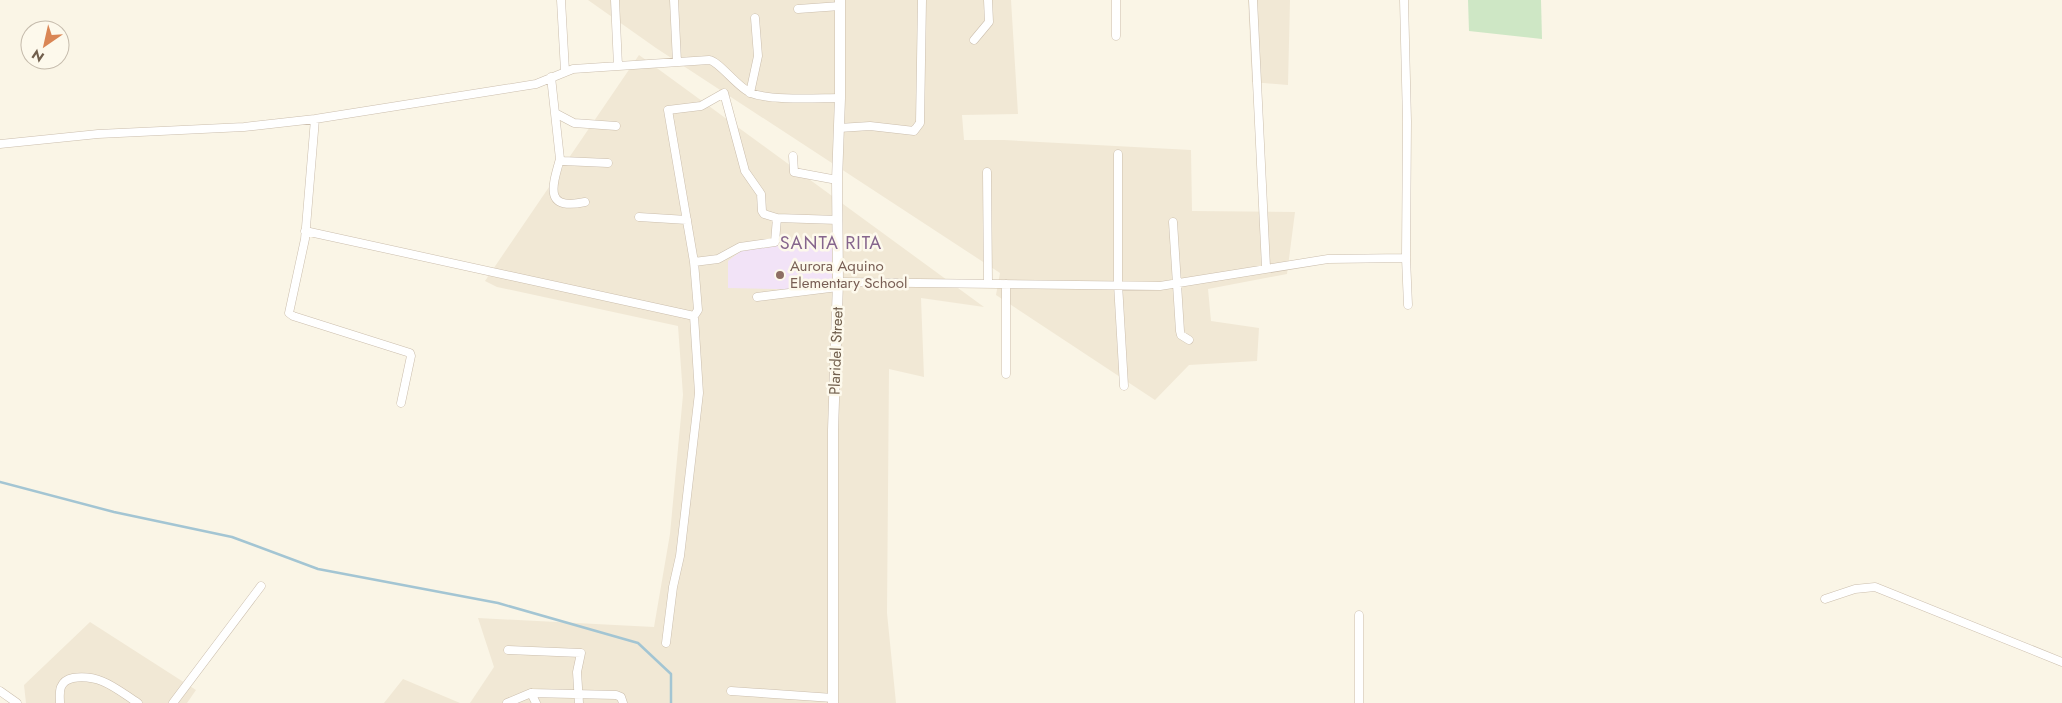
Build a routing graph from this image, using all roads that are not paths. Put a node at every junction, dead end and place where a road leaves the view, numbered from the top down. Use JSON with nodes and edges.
{"nodes":[{"id":1,"x":560,"y":0,"type":"edge"},
{"id":2,"x":615,"y":0,"type":"edge"},
{"id":3,"x":674,"y":0,"type":"edge"},
{"id":4,"x":922,"y":0,"type":"edge"},
{"id":5,"x":988,"y":0,"type":"edge"},
{"id":6,"x":1116,"y":0,"type":"edge"},
{"id":7,"x":1253,"y":0,"type":"edge"},
{"id":8,"x":1404,"y":0,"type":"edge"},
{"id":9,"x":840,"y":3,"type":"edge"},
{"id":10,"x":798,"y":9,"type":"dead end"},
{"id":11,"x":755,"y":18,"type":"dead end"},
{"id":12,"x":1116,"y":36,"type":"dead end"},
{"id":13,"x":974,"y":40,"type":"dead end"},
{"id":14,"x":677,"y":62,"type":"junction"},
{"id":15,"x":618,"y":66,"type":"junction"},
{"id":16,"x":565,"y":71,"type":"junction"},
{"id":17,"x":551,"y":77,"type":"junction"},
{"id":18,"x":733,"y":81,"type":"junction"},
{"id":19,"x":724,"y":93,"type":"junction"},
{"id":20,"x":750,"y":93,"type":"junction"},
{"id":21,"x":840,"y":98,"type":"junction"},
{"id":22,"x":557,"y":114,"type":"junction"},
{"id":23,"x":315,"y":119,"type":"junction"},
{"id":24,"x":616,"y":126,"type":"dead end"},
{"id":25,"x":839,"y":128,"type":"junction"},
{"id":26,"x":0,"y":144,"type":"edge"},
{"id":27,"x":1118,"y":154,"type":"dead end"},
{"id":28,"x":793,"y":156,"type":"dead end"},
{"id":29,"x":560,"y":159,"type":"junction"},
{"id":30,"x":608,"y":163,"type":"dead end"},
{"id":31,"x":987,"y":172,"type":"dead end"},
{"id":32,"x":837,"y":180,"type":"junction"},
{"id":33,"x":585,"y":202,"type":"dead end"},
{"id":34,"x":639,"y":217,"type":"dead end"},
{"id":35,"x":777,"y":218,"type":"junction"},
{"id":36,"x":687,"y":220,"type":"junction"},
{"id":37,"x":838,"y":220,"type":"junction"},
{"id":38,"x":1173,"y":222,"type":"dead end"},
{"id":39,"x":305,"y":231,"type":"junction"},
{"id":40,"x":1406,"y":258,"type":"junction"},
{"id":41,"x":694,"y":262,"type":"junction"},
{"id":42,"x":1266,"y":267,"type":"junction"},
{"id":43,"x":988,"y":283,"type":"junction"},
{"id":44,"x":1176,"y":283,"type":"junction"},
{"id":45,"x":1006,"y":284,"type":"junction"},
{"id":46,"x":1118,"y":284,"type":"junction"},
{"id":47,"x":838,"y":287,"type":"junction"},
{"id":48,"x":757,"y":297,"type":"dead end"},
{"id":49,"x":1408,"y":305,"type":"dead end"},
{"id":50,"x":694,"y":316,"type":"junction"},
{"id":51,"x":1189,"y":340,"type":"dead end"},
{"id":52,"x":1006,"y":374,"type":"dead end"},
{"id":53,"x":1124,"y":386,"type":"dead end"},
{"id":54,"x":401,"y":403,"type":"dead end"},
{"id":55,"x":261,"y":586,"type":"dead end"},
{"id":56,"x":1825,"y":599,"type":"dead end"},
{"id":57,"x":1359,"y":615,"type":"dead end"},
{"id":58,"x":666,"y":643,"type":"dead end"},
{"id":59,"x":508,"y":650,"type":"dead end"},
{"id":60,"x":2062,"y":662,"type":"edge"},
{"id":61,"x":0,"y":691,"type":"edge"},
{"id":62,"x":731,"y":691,"type":"dead end"},
{"id":63,"x":531,"y":693,"type":"junction"},
{"id":64,"x":578,"y":699,"type":"edge"},
{"id":65,"x":833,"y":700,"type":"edge"},
{"id":66,"x":17,"y":703,"type":"edge"},
{"id":67,"x":60,"y":703,"type":"edge"},
{"id":68,"x":138,"y":703,"type":"edge"},
{"id":69,"x":173,"y":703,"type":"edge"},
{"id":70,"x":507,"y":703,"type":"edge"},
{"id":71,"x":536,"y":703,"type":"edge"},
{"id":72,"x":623,"y":703,"type":"edge"},
{"id":73,"x":1359,"y":703,"type":"edge"}],
"edges":[{"from":1,"to":16,"type":"street"},
{"from":2,"to":15,"type":"street"},
{"from":3,"to":14,"type":"street"},
{"from":4,"to":25,"type":"street"},
{"from":5,"to":13,"type":"street"},
{"from":6,"to":12,"type":"street"},
{"from":7,"to":42,"type":"street"},
{"from":8,"to":40,"type":"street"},
{"from":9,"to":10,"type":"street"},
{"from":9,"to":21,"type":"street","name":"Plaridel Street"},
{"from":11,"to":20,"type":"street"},
{"from":14,"to":15,"type":"street"},
{"from":14,"to":18,"type":"street"},
{"from":15,"to":16,"type":"street"},
{"from":16,"to":17,"type":"street"},
{"from":17,"to":22,"type":"street"},
{"from":17,"to":23,"type":"street"},
{"from":18,"to":19,"type":"street"},
{"from":18,"to":20,"type":"street"},
{"from":19,"to":35,"type":"street"},
{"from":19,"to":36,"type":"street"},
{"from":20,"to":21,"type":"street"},
{"from":21,"to":25,"type":"street","name":"Plaridel Street"},
{"from":22,"to":24,"type":"street"},
{"from":22,"to":29,"type":"street"},
{"from":23,"to":26,"type":"street"},
{"from":23,"to":39,"type":"street"},
{"from":25,"to":32,"type":"street","name":"Plaridel Street"},
{"from":27,"to":46,"type":"street"},
{"from":28,"to":32,"type":"street"},
{"from":29,"to":30,"type":"street"},
{"from":29,"to":33,"type":"street"},
{"from":31,"to":43,"type":"street"},
{"from":32,"to":37,"type":"street","name":"Plaridel Street"},
{"from":34,"to":36,"type":"street"},
{"from":35,"to":37,"type":"street"},
{"from":35,"to":41,"type":"street"},
{"from":36,"to":41,"type":"street"},
{"from":37,"to":47,"type":"street","name":"Plaridel Street"},
{"from":38,"to":44,"type":"street"},
{"from":39,"to":50,"type":"street"},
{"from":39,"to":54,"type":"street"},
{"from":40,"to":42,"type":"street"},
{"from":40,"to":49,"type":"street"},
{"from":41,"to":50,"type":"street"},
{"from":42,"to":44,"type":"street"},
{"from":43,"to":45,"type":"street"},
{"from":43,"to":47,"type":"street"},
{"from":44,"to":46,"type":"street"},
{"from":44,"to":51,"type":"street"},
{"from":45,"to":46,"type":"street"},
{"from":45,"to":52,"type":"street"},
{"from":46,"to":53,"type":"street"},
{"from":47,"to":48,"type":"street"},
{"from":47,"to":65,"type":"street","name":"Plaridel Street"},
{"from":50,"to":58,"type":"street"},
{"from":55,"to":69,"type":"street"},
{"from":56,"to":60,"type":"street"},
{"from":57,"to":73,"type":"street"},
{"from":59,"to":64,"type":"street"},
{"from":61,"to":66,"type":"street"},
{"from":62,"to":65,"type":"street"},
{"from":63,"to":64,"type":"street"},
{"from":63,"to":70,"type":"street"},
{"from":63,"to":71,"type":"street"},
{"from":64,"to":72,"type":"street"},
{"from":67,"to":68,"type":"street"}]}
